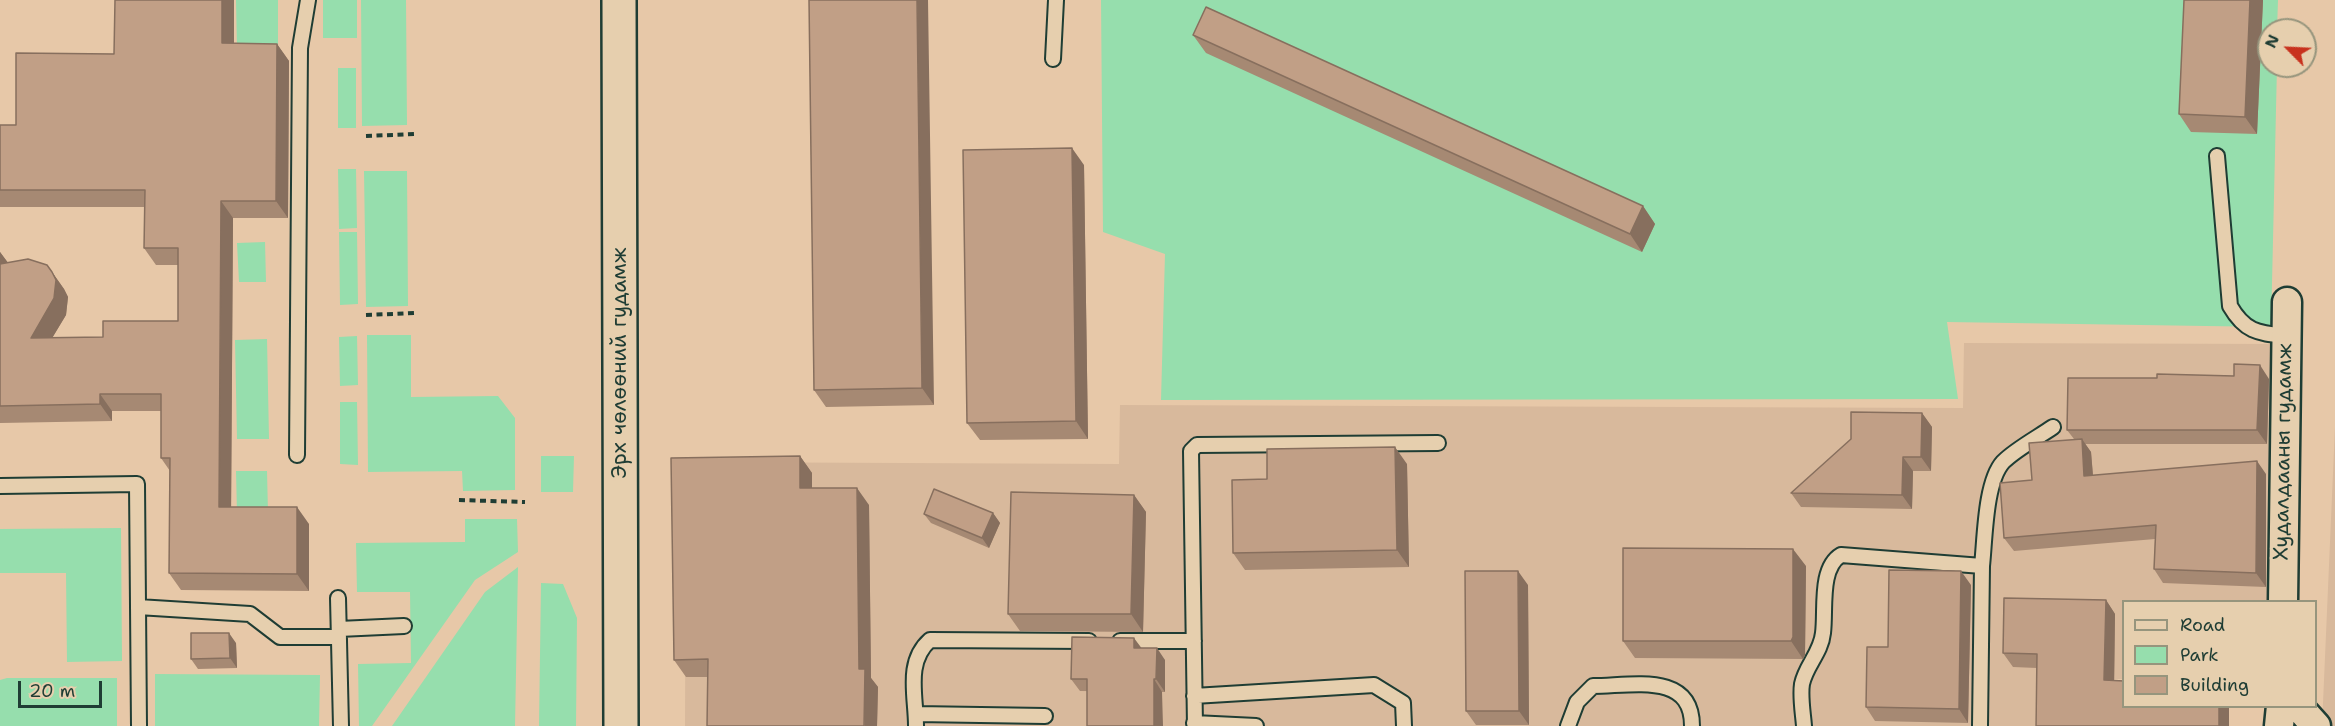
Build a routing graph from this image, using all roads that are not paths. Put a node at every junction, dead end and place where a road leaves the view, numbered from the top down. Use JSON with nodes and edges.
{"nodes":[{"id":1,"x":308,"y":0,"type":"edge"},
{"id":2,"x":619,"y":0,"type":"edge"},
{"id":3,"x":1056,"y":0,"type":"edge"},
{"id":4,"x":1053,"y":59,"type":"dead end"},
{"id":5,"x":2217,"y":156,"type":"dead end"},
{"id":6,"x":2286,"y":302,"type":"dead end"},
{"id":7,"x":2286,"y":336,"type":"junction"},
{"id":8,"x":2053,"y":428,"type":"dead end"},
{"id":9,"x":1438,"y":444,"type":"dead end"},
{"id":10,"x":297,"y":455,"type":"dead end"},
{"id":11,"x":0,"y":486,"type":"edge"},
{"id":12,"x":1982,"y":566,"type":"junction"},
{"id":13,"x":338,"y":598,"type":"dead end"},
{"id":14,"x":2283,"y":600,"type":"edge"},
{"id":15,"x":138,"y":608,"type":"junction"},
{"id":16,"x":404,"y":626,"type":"dead end"},
{"id":17,"x":339,"y":633,"type":"junction"},
{"id":18,"x":1194,"y":641,"type":"junction"},
{"id":19,"x":1194,"y":696,"type":"junction"},
{"id":20,"x":2281,"y":708,"type":"edge"},
{"id":21,"x":2300,"y":708,"type":"edge"},
{"id":22,"x":1045,"y":716,"type":"dead end"},
{"id":23,"x":916,"y":720,"type":"edge"},
{"id":24,"x":1194,"y":724,"type":"edge"},
{"id":25,"x":619,"y":725,"type":"edge"},
{"id":26,"x":139,"y":726,"type":"edge"},
{"id":27,"x":341,"y":726,"type":"edge"},
{"id":28,"x":1256,"y":726,"type":"edge"},
{"id":29,"x":1404,"y":726,"type":"edge"},
{"id":30,"x":1569,"y":726,"type":"edge"},
{"id":31,"x":1692,"y":726,"type":"edge"},
{"id":32,"x":1804,"y":726,"type":"edge"},
{"id":33,"x":1980,"y":726,"type":"edge"},
{"id":34,"x":2279,"y":726,"type":"edge"},
{"id":35,"x":2316,"y":726,"type":"edge"}],
"edges":[{"from":1,"to":10,"type":"lane"},
{"from":2,"to":25,"type":"main road","name":"Эрх чөлөөний гудамж"},
{"from":3,"to":4,"type":"lane"},
{"from":5,"to":7,"type":"lane"},
{"from":6,"to":7,"type":"street","name":"Худалдааны гудамж"},
{"from":7,"to":14,"type":"street","name":"Худалдааны гудамж"},
{"from":8,"to":12,"type":"lane"},
{"from":9,"to":18,"type":"lane"},
{"from":11,"to":15,"type":"lane"},
{"from":12,"to":32,"type":"lane"},
{"from":12,"to":33,"type":"lane"},
{"from":13,"to":17,"type":"lane"},
{"from":15,"to":17,"type":"lane"},
{"from":15,"to":26,"type":"lane"},
{"from":16,"to":17,"type":"lane"},
{"from":17,"to":27,"type":"lane"},
{"from":18,"to":19,"type":"lane"},
{"from":18,"to":23,"type":"lane"},
{"from":19,"to":24,"type":"lane"},
{"from":19,"to":29,"type":"lane"},
{"from":20,"to":34,"type":"street"},
{"from":21,"to":35,"type":"street"},
{"from":22,"to":23,"type":"lane"},
{"from":24,"to":28,"type":"lane"},
{"from":30,"to":31,"type":"lane"}]}
